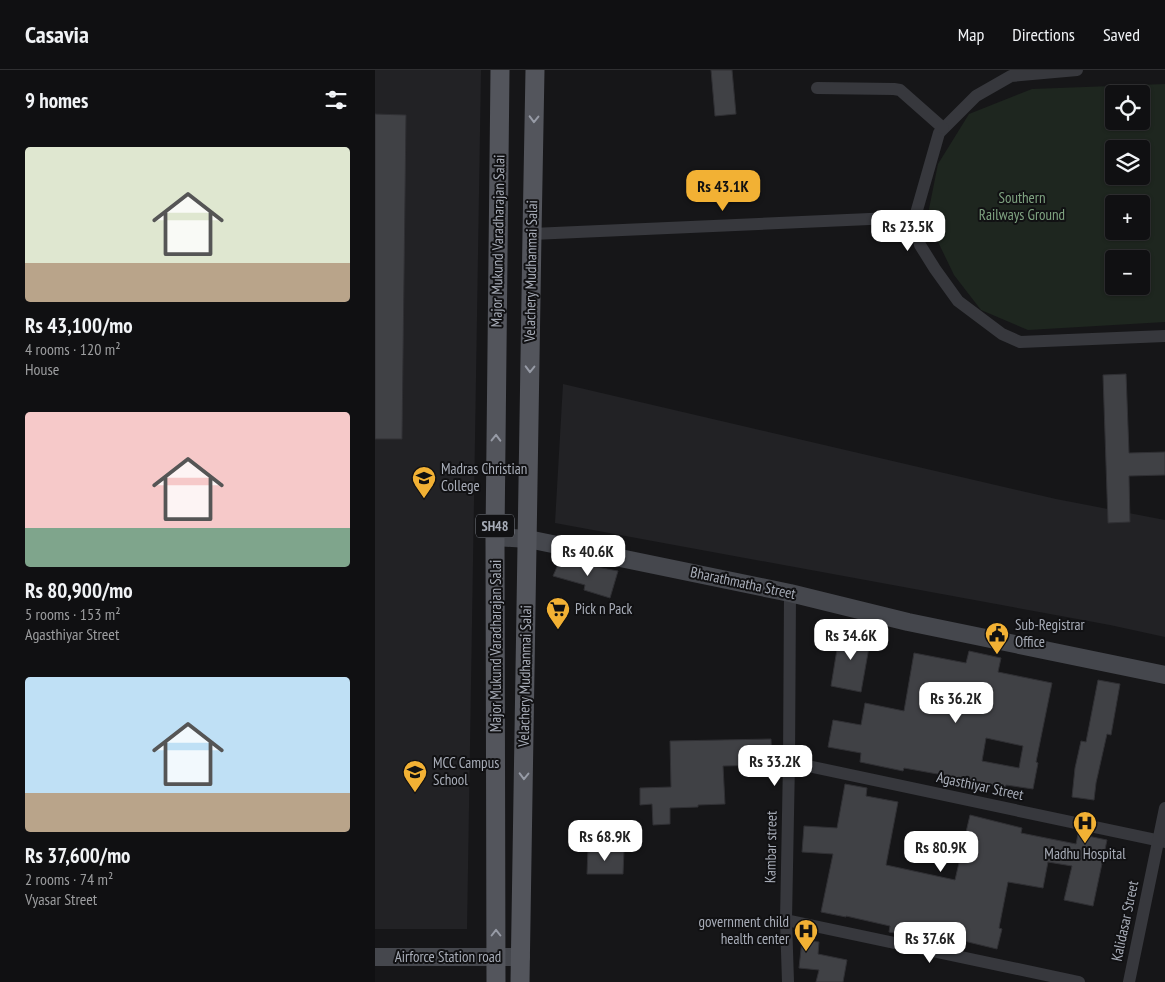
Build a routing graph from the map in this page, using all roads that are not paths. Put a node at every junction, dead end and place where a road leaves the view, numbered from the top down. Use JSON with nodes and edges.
{"nodes":[{"id":1,"x":501,"y":70,"type":"edge"},
{"id":2,"x":535,"y":70,"type":"edge"},
{"id":3,"x":1077,"y":70,"type":"edge"},
{"id":4,"x":817,"y":88,"type":"dead end"},
{"id":5,"x":943,"y":128,"type":"junction"},
{"id":6,"x":915,"y":217,"type":"junction"},
{"id":7,"x":532,"y":234,"type":"junction"},
{"id":8,"x":1165,"y":336,"type":"edge"},
{"id":9,"x":495,"y":537,"type":"junction"},
{"id":10,"x":527,"y":539,"type":"junction"},
{"id":11,"x":790,"y":593,"type":"junction"},
{"id":12,"x":1165,"y":675,"type":"edge"},
{"id":13,"x":789,"y":762,"type":"junction"},
{"id":14,"x":1165,"y":808,"type":"edge"},
{"id":15,"x":1162,"y":841,"type":"edge"},
{"id":16,"x":786,"y":920,"type":"junction"},
{"id":17,"x":375,"y":957,"type":"edge"},
{"id":18,"x":496,"y":957,"type":"junction"},
{"id":19,"x":521,"y":957,"type":"junction"},
{"id":20,"x":496,"y":982,"type":"edge"},
{"id":21,"x":520,"y":982,"type":"edge"},
{"id":22,"x":787,"y":982,"type":"edge"},
{"id":23,"x":1079,"y":982,"type":"edge"},
{"id":24,"x":1129,"y":982,"type":"edge"}],
"edges":[{"from":9,"to":1,"type":"main road","name":"Major Mukund Varadharajan Salai","number":"SH48","one_way":true},
{"from":2,"to":7,"type":"main road","name":"Velachery Mudhanmai Salai","number":"SH48","one_way":true},
{"from":3,"to":5,"type":"street"},
{"from":4,"to":5,"type":"street"},
{"from":5,"to":6,"type":"street"},
{"from":6,"to":7,"type":"street"},
{"from":6,"to":8,"type":"street"},
{"from":7,"to":10,"type":"main road","name":"Velachery Mudhanmai Salai","number":"SH48","one_way":true},
{"from":9,"to":10,"type":"street","name":"Bharathmatha Street"},
{"from":18,"to":9,"type":"main road","name":"Major Mukund Varadharajan Salai","number":"SH48","one_way":true},
{"from":10,"to":11,"type":"street","name":"Bharathmatha Street"},
{"from":10,"to":19,"type":"main road","name":"Velachery Mudhanmai Salai","number":"SH48","one_way":true},
{"from":11,"to":12,"type":"street","name":"Bharathmatha Street"},
{"from":11,"to":13,"type":"street","name":"Kambar street"},
{"from":13,"to":15,"type":"street","name":"Agasthiyar Street"},
{"from":13,"to":16,"type":"street","name":"Kambar street"},
{"from":14,"to":15,"type":"street","name":"Kalidasar Street"},
{"from":15,"to":24,"type":"street","name":"Kalidasar Street"},
{"from":16,"to":22,"type":"street","name":"Kambar street"},
{"from":16,"to":23,"type":"street"},
{"from":17,"to":18,"type":"street","name":"Airforce Station road"},
{"from":18,"to":19,"type":"street","name":"Airforce Station road"},
{"from":18,"to":20,"type":"main road","name":"Major Mukund Varadharajan Salai","number":"SH48"},
{"from":19,"to":21,"type":"main road","name":"Velachery Mudhanmai Salai","number":"SH48"}]}
